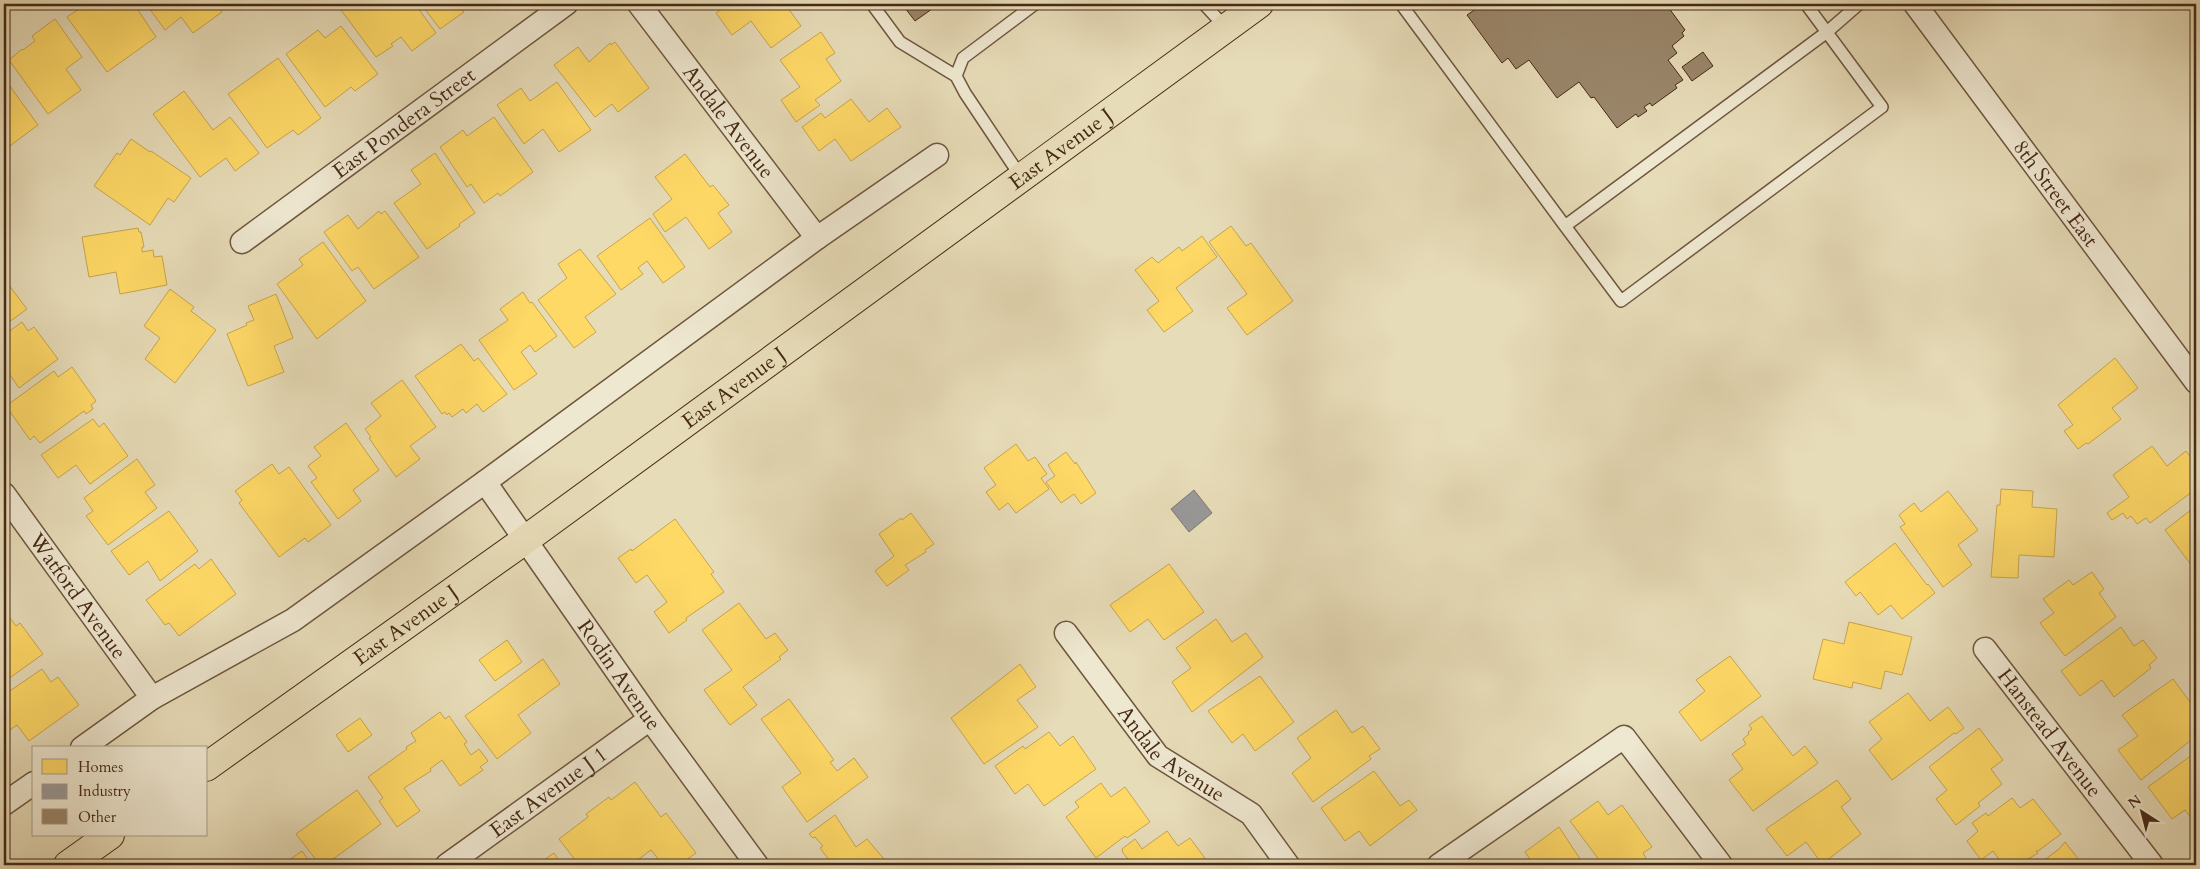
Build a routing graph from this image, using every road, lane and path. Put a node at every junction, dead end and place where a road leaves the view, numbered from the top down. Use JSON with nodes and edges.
{"nodes":[{"id":1,"x":566,"y":4,"type":"edge"},
{"id":2,"x":639,"y":4,"type":"edge"},
{"id":3,"x":872,"y":4,"type":"edge"},
{"id":4,"x":1035,"y":4,"type":"edge"},
{"id":5,"x":1204,"y":4,"type":"edge"},
{"id":6,"x":1259,"y":4,"type":"edge"},
{"id":7,"x":1401,"y":4,"type":"edge"},
{"id":8,"x":1806,"y":4,"type":"edge"},
{"id":9,"x":1859,"y":4,"type":"edge"},
{"id":10,"x":1915,"y":4,"type":"edge"},
{"id":11,"x":1226,"y":28,"type":"junction"},
{"id":12,"x":1827,"y":32,"type":"junction"},
{"id":13,"x":956,"y":76,"type":"junction"},
{"id":14,"x":937,"y":155,"type":"dead end"},
{"id":15,"x":1022,"y":177,"type":"junction"},
{"id":16,"x":1566,"y":226,"type":"junction"},
{"id":17,"x":817,"y":238,"type":"junction"},
{"id":18,"x":242,"y":242,"type":"dead end"},
{"id":19,"x":2196,"y":382,"type":"edge"},
{"id":20,"x":485,"y":482,"type":"junction"},
{"id":21,"x":4,"y":494,"type":"edge"},
{"id":22,"x":525,"y":540,"type":"junction"},
{"id":23,"x":1066,"y":633,"type":"dead end"},
{"id":24,"x":1985,"y":650,"type":"dead end"},
{"id":25,"x":152,"y":698,"type":"junction"},
{"id":26,"x":650,"y":719,"type":"junction"},
{"id":27,"x":85,"y":746,"type":"edge"},
{"id":28,"x":208,"y":766,"type":"edge"},
{"id":29,"x":32,"y":784,"type":"edge"},
{"id":30,"x":4,"y":804,"type":"edge"},
{"id":31,"x":109,"y":836,"type":"edge"},
{"id":32,"x":68,"y":865,"type":"edge"},
{"id":33,"x":447,"y":865,"type":"edge"},
{"id":34,"x":756,"y":865,"type":"edge"},
{"id":35,"x":1288,"y":865,"type":"edge"},
{"id":36,"x":1439,"y":865,"type":"edge"},
{"id":37,"x":1721,"y":865,"type":"edge"},
{"id":38,"x":2152,"y":865,"type":"edge"}],
"edges":[{"from":1,"to":18,"type":"street","name":"East Pondera Street"},
{"from":2,"to":17,"type":"street","name":"Andale Avenue"},
{"from":3,"to":13,"type":"lane"},
{"from":4,"to":13,"type":"lane"},
{"from":5,"to":11,"type":"lane"},
{"from":6,"to":11,"type":"main road","name":"East Avenue J"},
{"from":7,"to":16,"type":"lane"},
{"from":8,"to":12,"type":"lane"},
{"from":9,"to":12,"type":"lane"},
{"from":10,"to":19,"type":"street","name":"8th Street East"},
{"from":11,"to":15,"type":"main road","name":"East Avenue J"},
{"from":12,"to":16,"type":"lane"},
{"from":12,"to":16,"type":"lane"},
{"from":13,"to":15,"type":"lane"},
{"from":14,"to":17,"type":"street"},
{"from":15,"to":22,"type":"main road","name":"East Avenue J"},
{"from":17,"to":20,"type":"street"},
{"from":20,"to":22,"type":"street","name":"Rodin Avenue"},
{"from":20,"to":25,"type":"street"},
{"from":21,"to":25,"type":"street","name":"Watford Avenue"},
{"from":22,"to":26,"type":"street","name":"Rodin Avenue"},
{"from":22,"to":28,"type":"main road","name":"East Avenue J"},
{"from":23,"to":35,"type":"street","name":"Andale Avenue"},
{"from":24,"to":38,"type":"street","name":"Hanstead Avenue"},
{"from":25,"to":27,"type":"street"},
{"from":26,"to":33,"type":"street","name":"East Avenue J 1"},
{"from":26,"to":34,"type":"street","name":"Rodin Avenue"},
{"from":29,"to":30,"type":"street"},
{"from":31,"to":32,"type":"main road"},
{"from":36,"to":37,"type":"street"}]}
